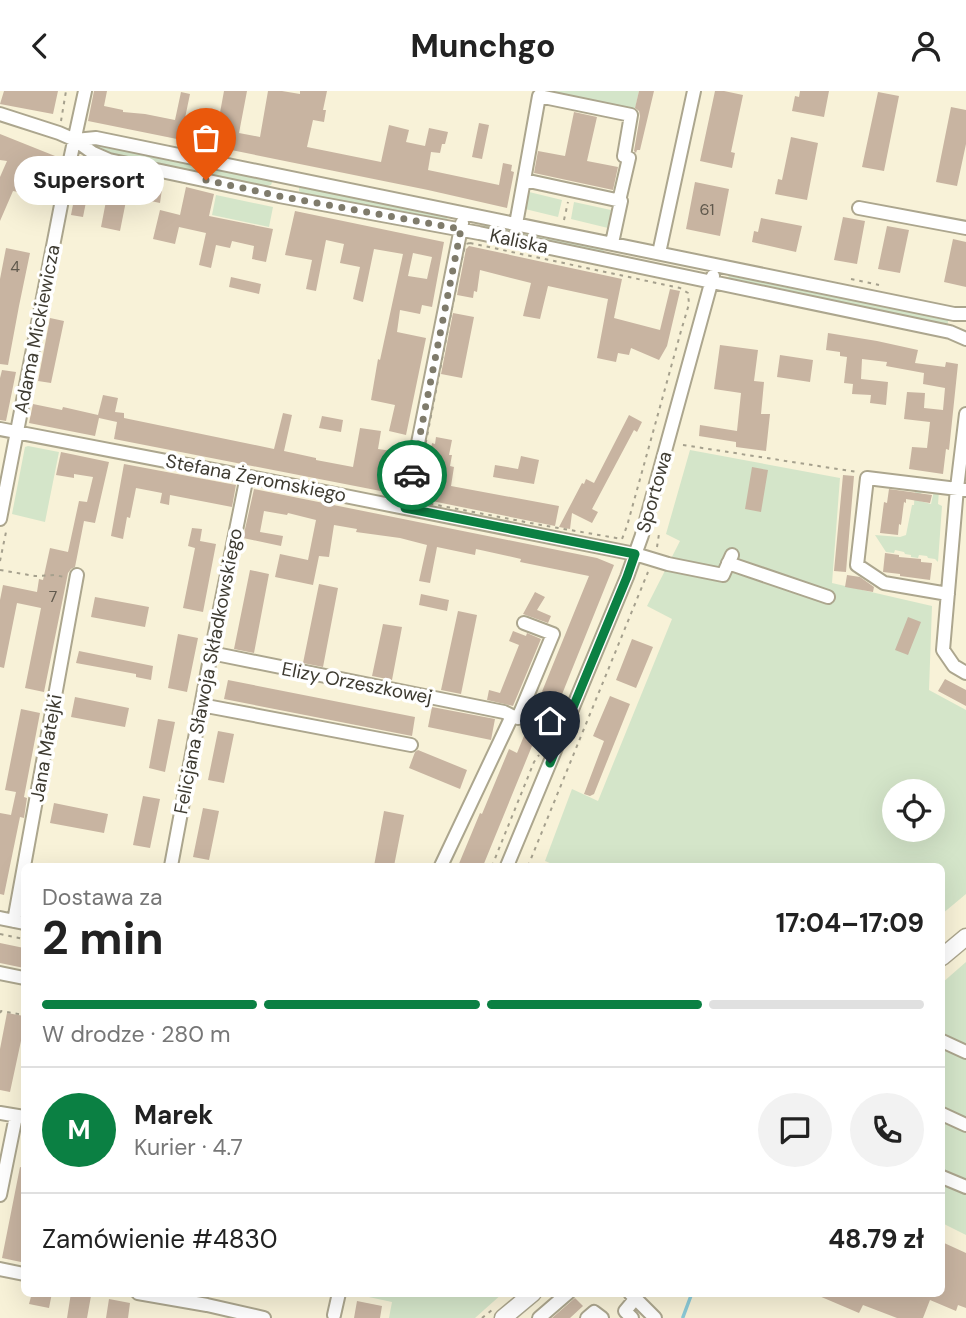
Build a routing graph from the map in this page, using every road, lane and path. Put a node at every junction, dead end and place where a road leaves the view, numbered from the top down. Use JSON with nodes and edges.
{"nodes":[{"id":1,"x":66,"y":91,"type":"edge"},
{"id":2,"x":85,"y":91,"type":"edge"},
{"id":3,"x":694,"y":91,"type":"edge"},
{"id":4,"x":0,"y":114,"type":"edge"},
{"id":5,"x":62,"y":120,"type":"dead end"},
{"id":6,"x":75,"y":140,"type":"junction"},
{"id":7,"x":283,"y":176,"type":"junction"},
{"id":8,"x":524,"y":180,"type":"junction"},
{"id":9,"x":570,"y":190,"type":"junction"},
{"id":10,"x":279,"y":196,"type":"junction"},
{"id":11,"x":619,"y":201,"type":"junction"},
{"id":12,"x":859,"y":208,"type":"dead end"},
{"id":13,"x":464,"y":213,"type":"junction"},
{"id":14,"x":564,"y":221,"type":"dead end"},
{"id":15,"x":516,"y":224,"type":"junction"},
{"id":16,"x":966,"y":228,"type":"edge"},
{"id":17,"x":461,"y":229,"type":"junction"},
{"id":18,"x":615,"y":244,"type":"junction"},
{"id":19,"x":659,"y":253,"type":"junction"},
{"id":20,"x":615,"y":262,"type":"junction"},
{"id":21,"x":715,"y":265,"type":"junction"},
{"id":22,"x":711,"y":282,"type":"junction"},
{"id":23,"x":688,"y":293,"type":"dead end"},
{"id":24,"x":966,"y":314,"type":"edge"},
{"id":25,"x":966,"y":320,"type":"edge"},
{"id":26,"x":966,"y":339,"type":"edge"},
{"id":27,"x":966,"y":414,"type":"edge"},
{"id":28,"x":0,"y":429,"type":"edge"},
{"id":29,"x":17,"y":433,"type":"junction"},
{"id":30,"x":683,"y":445,"type":"dead end"},
{"id":31,"x":247,"y":476,"type":"junction"},
{"id":32,"x":867,"y":478,"type":"junction"},
{"id":33,"x":961,"y":489,"type":"edge"},
{"id":34,"x":405,"y":508,"type":"junction"},
{"id":35,"x":0,"y":519,"type":"edge"},
{"id":36,"x":627,"y":526,"type":"dead end"},
{"id":37,"x":659,"y":534,"type":"dead end"},
{"id":38,"x":635,"y":554,"type":"junction"},
{"id":39,"x":653,"y":559,"type":"junction"},
{"id":40,"x":0,"y":570,"type":"edge"},
{"id":41,"x":77,"y":577,"type":"joint"},
{"id":42,"x":948,"y":594,"type":"junction"},
{"id":43,"x":828,"y":597,"type":"dead end"},
{"id":44,"x":524,"y":623,"type":"dead end"},
{"id":45,"x":211,"y":653,"type":"junction"},
{"id":46,"x":966,"y":673,"type":"edge"},
{"id":47,"x":201,"y":705,"type":"junction"},
{"id":48,"x":508,"y":714,"type":"junction"},
{"id":49,"x":411,"y":745,"type":"dead end"},
{"id":50,"x":542,"y":752,"type":"dead end"},
{"id":51,"x":29,"y":863,"type":"edge"},
{"id":52,"x":172,"y":863,"type":"edge"},
{"id":53,"x":443,"y":863,"type":"edge"},
{"id":54,"x":493,"y":863,"type":"edge"},
{"id":55,"x":508,"y":863,"type":"edge"},
{"id":56,"x":529,"y":863,"type":"edge"},
{"id":57,"x":0,"y":918,"type":"edge"},
{"id":58,"x":19,"y":922,"type":"edge"},
{"id":59,"x":0,"y":934,"type":"edge"},
{"id":60,"x":966,"y":937,"type":"edge"},
{"id":61,"x":21,"y":938,"type":"edge"},
{"id":62,"x":945,"y":954,"type":"edge"},
{"id":63,"x":0,"y":973,"type":"edge"},
{"id":64,"x":21,"y":977,"type":"edge"},
{"id":65,"x":0,"y":1013,"type":"edge"},
{"id":66,"x":21,"y":1014,"type":"edge"},
{"id":67,"x":945,"y":1042,"type":"edge"},
{"id":68,"x":966,"y":1052,"type":"edge"},
{"id":69,"x":0,"y":1113,"type":"edge"},
{"id":70,"x":20,"y":1117,"type":"edge"},
{"id":71,"x":945,"y":1117,"type":"edge"},
{"id":72,"x":966,"y":1125,"type":"edge"},
{"id":73,"x":945,"y":1178,"type":"edge"},
{"id":74,"x":966,"y":1187,"type":"edge"},
{"id":75,"x":0,"y":1195,"type":"edge"},
{"id":76,"x":0,"y":1269,"type":"edge"},
{"id":77,"x":21,"y":1273,"type":"edge"},
{"id":78,"x":185,"y":1297,"type":"edge"},
{"id":79,"x":338,"y":1297,"type":"edge"},
{"id":80,"x":528,"y":1297,"type":"edge"},
{"id":81,"x":563,"y":1297,"type":"edge"},
{"id":82,"x":633,"y":1297,"type":"edge"},
{"id":83,"x":208,"y":1299,"type":"edge"},
{"id":84,"x":629,"y":1314,"type":"edge"},
{"id":85,"x":334,"y":1315,"type":"dead end"},
{"id":86,"x":264,"y":1318,"type":"edge"},
{"id":87,"x":503,"y":1318,"type":"edge"},
{"id":88,"x":539,"y":1318,"type":"edge"},
{"id":89,"x":587,"y":1318,"type":"edge"},
{"id":90,"x":605,"y":1318,"type":"edge"},
{"id":91,"x":655,"y":1318,"type":"edge"}],
"edges":[{"from":1,"to":5,"type":"path"},
{"from":2,"to":6,"type":"street","name":"Adama Mickiewicza"},
{"from":3,"to":19,"type":"street"},
{"from":4,"to":6,"type":"street","name":"Kaliska"},
{"from":6,"to":7,"type":"street","name":"Kaliska"},
{"from":6,"to":10,"type":"street","name":"Kaliska"},
{"from":6,"to":29,"type":"street","name":"Adama Mickiewicza"},
{"from":7,"to":10,"type":"street"},
{"from":7,"to":13,"type":"street","name":"Kaliska"},
{"from":8,"to":9,"type":"street"},
{"from":8,"to":11,"type":"street"},
{"from":8,"to":15,"type":"street"},
{"from":9,"to":11,"type":"street"},
{"from":9,"to":14,"type":"path"},
{"from":10,"to":17,"type":"street","name":"Kaliska"},
{"from":11,"to":18,"type":"street"},
{"from":12,"to":16,"type":"street"},
{"from":13,"to":15,"type":"street","name":"Kaliska"},
{"from":13,"to":17,"type":"street"},
{"from":15,"to":18,"type":"street","name":"Kaliska"},
{"from":17,"to":20,"type":"street","name":"Kaliska"},
{"from":17,"to":34,"type":"street"},
{"from":18,"to":19,"type":"street","name":"Kaliska"},
{"from":18,"to":20,"type":"street"},
{"from":19,"to":21,"type":"street","name":"Kaliska"},
{"from":20,"to":22,"type":"street","name":"Kaliska"},
{"from":21,"to":22,"type":"street","name":"Sportowa"},
{"from":21,"to":24,"type":"street","name":"Kaliska"},
{"from":22,"to":26,"type":"street","name":"Kaliska"},
{"from":22,"to":38,"type":"street","name":"Sportowa"},
{"from":23,"to":36,"type":"path"},
{"from":25,"to":26,"type":"street"},
{"from":27,"to":33,"type":"street"},
{"from":28,"to":29,"type":"street","name":"Stefana Żeromskiego"},
{"from":29,"to":31,"type":"street","name":"Stefana Żeromskiego"},
{"from":29,"to":35,"type":"street","name":"Adama Mickiewicza"},
{"from":30,"to":32,"type":"path"},
{"from":31,"to":34,"type":"street","name":"Stefana Żeromskiego"},
{"from":31,"to":45,"type":"street","name":"Felicjana Sławoja Składkowskiego"},
{"from":32,"to":33,"type":"street"},
{"from":32,"to":42,"type":"street"},
{"from":33,"to":42,"type":"street"},
{"from":34,"to":38,"type":"street","name":"Stefana Żeromskiego"},
{"from":37,"to":39,"type":"path"},
{"from":38,"to":39,"type":"street","name":"Stefana Żeromskiego"},
{"from":38,"to":55,"type":"street","name":"Sportowa"},
{"from":39,"to":43,"type":"street","name":"Stefana Żeromskiego"},
{"from":39,"to":56,"type":"path"},
{"from":40,"to":41,"type":"path"},
{"from":41,"to":51,"type":"street","name":"Jana Matejki"},
{"from":42,"to":46,"type":"street"},
{"from":44,"to":48,"type":"street"},
{"from":45,"to":47,"type":"street","name":"Felicjana Sławoja Składkowskiego"},
{"from":45,"to":48,"type":"street","name":"Elizy Orzeszkowej"},
{"from":47,"to":49,"type":"street"},
{"from":47,"to":52,"type":"street","name":"Felicjana Sławoja Składkowskiego"},
{"from":48,"to":53,"type":"street"},
{"from":50,"to":54,"type":"path"},
{"from":57,"to":58,"type":"street"},
{"from":59,"to":61,"type":"path"},
{"from":60,"to":62,"type":"main road"},
{"from":63,"to":64,"type":"street"},
{"from":65,"to":66,"type":"path"},
{"from":67,"to":68,"type":"street"},
{"from":69,"to":70,"type":"street"},
{"from":70,"to":75,"type":"street"},
{"from":71,"to":72,"type":"street"},
{"from":73,"to":74,"type":"street"},
{"from":76,"to":77,"type":"street"},
{"from":78,"to":83,"type":"street"},
{"from":79,"to":85,"type":"street"},
{"from":80,"to":87,"type":"main road"},
{"from":81,"to":88,"type":"street"},
{"from":82,"to":91,"type":"street"},
{"from":83,"to":86,"type":"street"},
{"from":84,"to":90,"type":"street"},
{"from":89,"to":90,"type":"street"}]}
